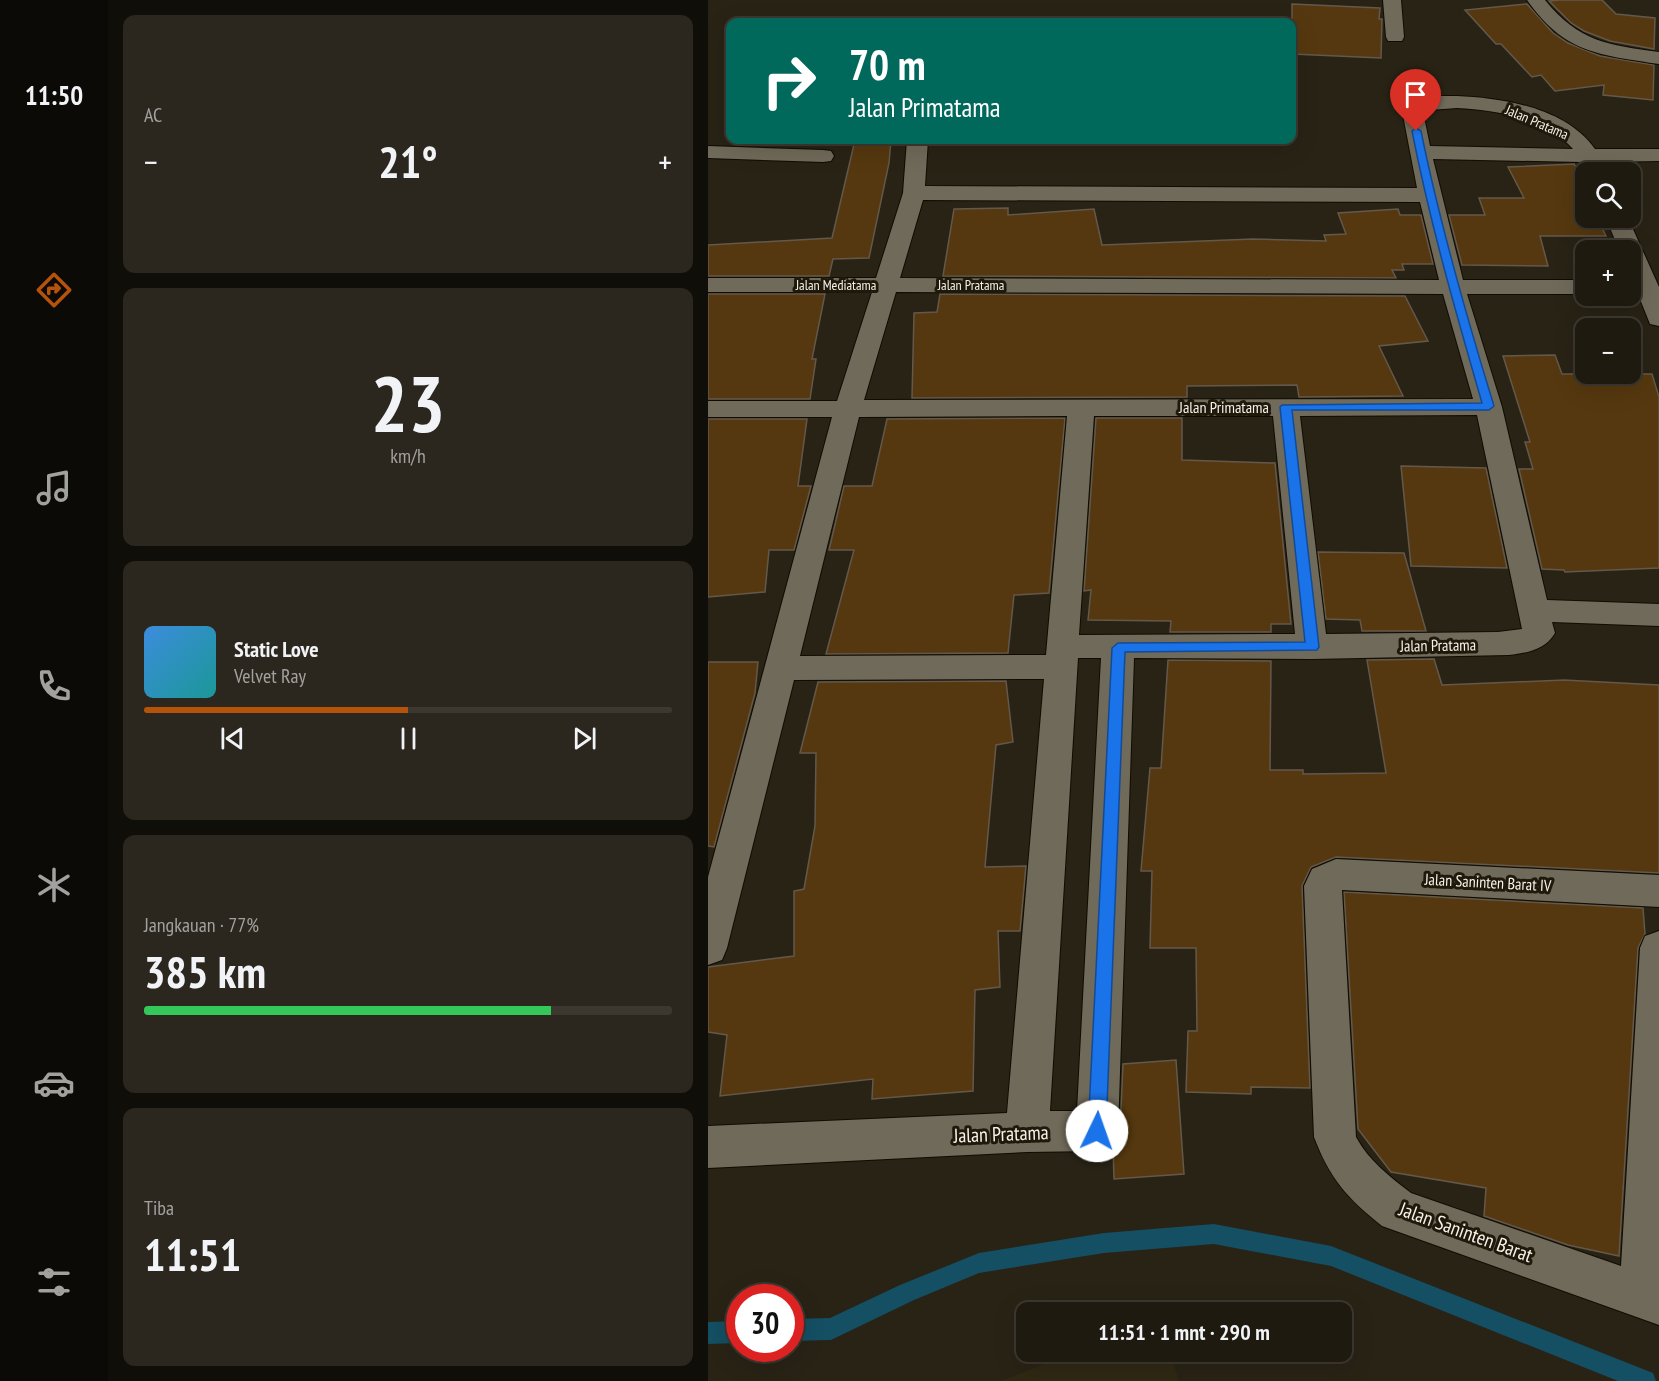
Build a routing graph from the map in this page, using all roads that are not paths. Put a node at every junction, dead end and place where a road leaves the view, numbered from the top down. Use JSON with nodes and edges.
{"nodes":[{"id":1,"x":1392,"y":0,"type":"edge"},
{"id":2,"x":1536,"y":0,"type":"edge"},
{"id":3,"x":1395,"y":38,"type":"dead end"},
{"id":4,"x":1659,"y":58,"type":"edge"},
{"id":5,"x":918,"y":144,"type":"edge"},
{"id":6,"x":1420,"y":152,"type":"junction"},
{"id":7,"x":708,"y":153,"type":"edge"},
{"id":8,"x":1659,"y":155,"type":"edge"},
{"id":9,"x":823,"y":156,"type":"dead end"},
{"id":10,"x":1592,"y":162,"type":"edge"},
{"id":11,"x":1608,"y":162,"type":"edge"},
{"id":12,"x":1575,"y":163,"type":"edge"},
{"id":13,"x":914,"y":193,"type":"junction"},
{"id":14,"x":1429,"y":195,"type":"junction"},
{"id":15,"x":708,"y":285,"type":"edge"},
{"id":16,"x":886,"y":285,"type":"junction"},
{"id":17,"x":1453,"y":287,"type":"junction"},
{"id":18,"x":1575,"y":287,"type":"edge"},
{"id":19,"x":1641,"y":290,"type":"edge"},
{"id":20,"x":1659,"y":319,"type":"edge"},
{"id":21,"x":1489,"y":406,"type":"junction"},
{"id":22,"x":1286,"y":407,"type":"junction"},
{"id":23,"x":848,"y":408,"type":"junction"},
{"id":24,"x":1081,"y":408,"type":"junction"},
{"id":25,"x":708,"y":409,"type":"edge"},
{"id":26,"x":1534,"y":610,"type":"junction"},
{"id":27,"x":1659,"y":615,"type":"edge"},
{"id":28,"x":1312,"y":647,"type":"junction"},
{"id":29,"x":1118,"y":648,"type":"junction"},
{"id":30,"x":1062,"y":657,"type":"junction"},
{"id":31,"x":782,"y":668,"type":"junction"},
{"id":32,"x":1323,"y":886,"type":"joint"},
{"id":33,"x":1659,"y":891,"type":"edge"},
{"id":34,"x":708,"y":948,"type":"edge"},
{"id":35,"x":1659,"y":948,"type":"edge"},
{"id":36,"x":1027,"y":1132,"type":"junction"},
{"id":37,"x":708,"y":1147,"type":"edge"},
{"id":38,"x":1651,"y":1299,"type":"edge"}],
"edges":[{"from":1,"to":3,"type":"street"},
{"from":2,"to":4,"type":"street"},
{"from":5,"to":13,"type":"street","name":"Jalan Mediatama"},
{"from":6,"to":10,"type":"street","name":"Jalan Pratama"},
{"from":6,"to":12,"type":"street","name":"Jalan Pratama"},
{"from":6,"to":14,"type":"street","name":"Jalan Pratama"},
{"from":7,"to":9,"type":"street"},
{"from":8,"to":11,"type":"street","name":"Jalan Pratama"},
{"from":13,"to":14,"type":"street"},
{"from":13,"to":16,"type":"street","name":"Jalan Mediatama"},
{"from":14,"to":17,"type":"street","name":"Jalan Pratama"},
{"from":15,"to":16,"type":"street","name":"Jalan Mediatama"},
{"from":16,"to":17,"type":"street","name":"Jalan Pratama"},
{"from":16,"to":23,"type":"street"},
{"from":17,"to":18,"type":"street","name":"Jalan Pratama"},
{"from":17,"to":21,"type":"street","name":"Jalan Pratama"},
{"from":19,"to":20,"type":"street"},
{"from":21,"to":22,"type":"street"},
{"from":21,"to":26,"type":"street","name":"Jalan Pratama"},
{"from":22,"to":24,"type":"street","name":"Jalan Primatama"},
{"from":22,"to":28,"type":"street","name":"Jalan Primatama"},
{"from":23,"to":24,"type":"street","name":"Jalan Primatama"},
{"from":23,"to":25,"type":"street","name":"Jalan Primatama"},
{"from":23,"to":31,"type":"street"},
{"from":24,"to":30,"type":"street"},
{"from":26,"to":27,"type":"street"},
{"from":26,"to":28,"type":"street","name":"Jalan Pratama"},
{"from":28,"to":29,"type":"street"},
{"from":29,"to":30,"type":"street"},
{"from":29,"to":36,"type":"street","name":"Jalan Pratama"},
{"from":30,"to":31,"type":"street"},
{"from":30,"to":36,"type":"street"},
{"from":31,"to":34,"type":"street"},
{"from":32,"to":33,"type":"street","name":"Jalan Saninten Barat IV"},
{"from":32,"to":38,"type":"street","name":"Jalan Saninten Barat"},
{"from":35,"to":38,"type":"street"},
{"from":36,"to":37,"type":"street","name":"Jalan Pratama"}]}
